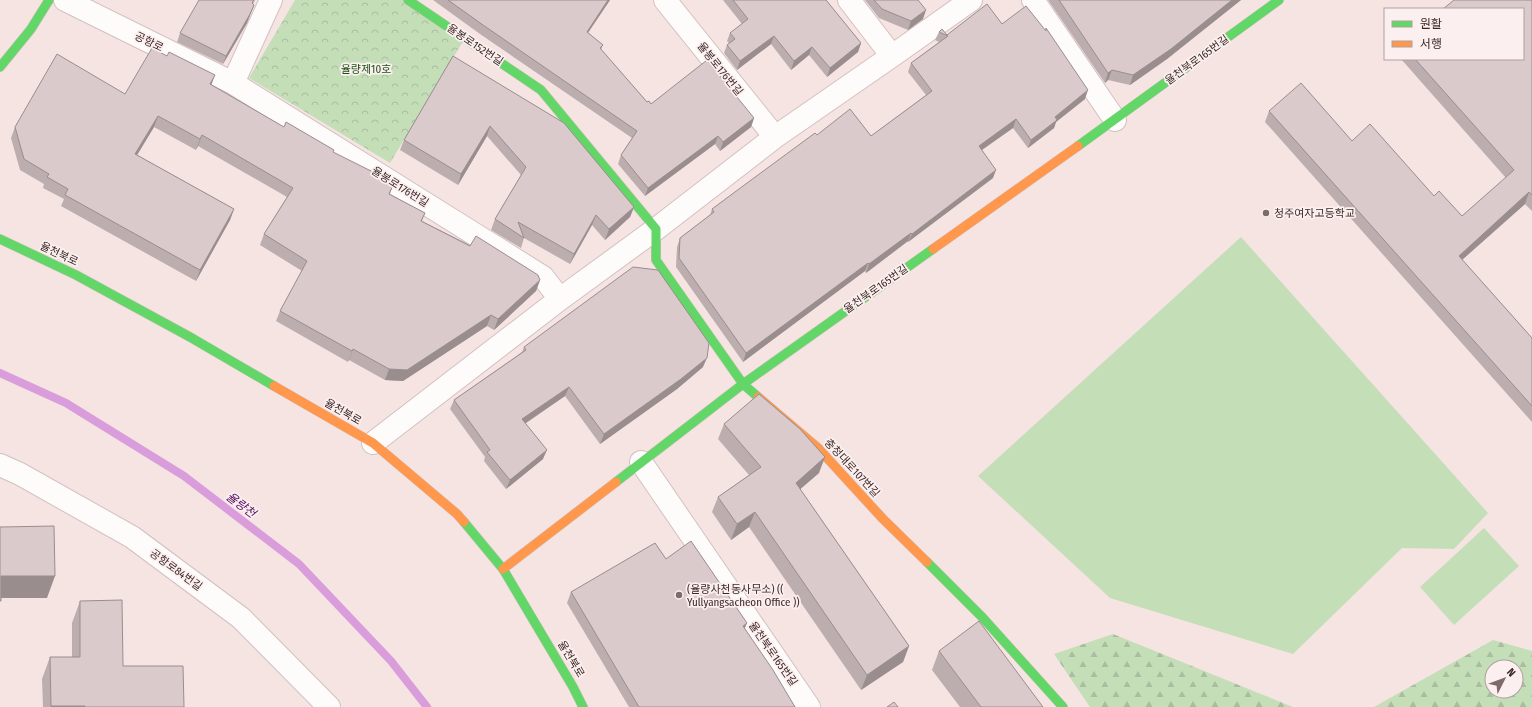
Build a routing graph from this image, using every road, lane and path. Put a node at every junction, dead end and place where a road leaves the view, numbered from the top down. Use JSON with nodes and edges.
{"nodes":[{"id":1,"x":49,"y":0,"type":"edge"},
{"id":2,"x":65,"y":0,"type":"edge"},
{"id":3,"x":270,"y":0,"type":"edge"},
{"id":4,"x":408,"y":0,"type":"edge"},
{"id":5,"x":665,"y":0,"type":"edge"},
{"id":6,"x":849,"y":0,"type":"edge"},
{"id":7,"x":970,"y":0,"type":"edge"},
{"id":8,"x":1033,"y":0,"type":"edge"},
{"id":9,"x":1279,"y":0,"type":"edge"},
{"id":10,"x":892,"y":56,"type":"junction"},
{"id":11,"x":0,"y":67,"type":"edge"},
{"id":12,"x":232,"y":83,"type":"junction"},
{"id":13,"x":1115,"y":120,"type":"junction"},
{"id":14,"x":775,"y":137,"type":"junction"},
{"id":15,"x":656,"y":229,"type":"junction"},
{"id":16,"x":0,"y":240,"type":"edge"},
{"id":17,"x":560,"y":299,"type":"junction"},
{"id":18,"x":743,"y":384,"type":"junction"},
{"id":19,"x":372,"y":442,"type":"junction"},
{"id":20,"x":641,"y":462,"type":"junction"},
{"id":21,"x":0,"y":465,"type":"edge"},
{"id":22,"x":504,"y":569,"type":"junction"},
{"id":23,"x":329,"y":707,"type":"edge"},
{"id":24,"x":583,"y":707,"type":"edge"},
{"id":25,"x":809,"y":707,"type":"edge"},
{"id":26,"x":1063,"y":707,"type":"edge"}],
"edges":[{"from":1,"to":11,"type":"street"},
{"from":2,"to":12,"type":"street","name":"공항로"},
{"from":3,"to":12,"type":"street"},
{"from":4,"to":15,"type":"street","name":"율봉로152번길"},
{"from":5,"to":14,"type":"street","name":"율봉로176번길"},
{"from":6,"to":10,"type":"street"},
{"from":7,"to":10,"type":"street"},
{"from":8,"to":13,"type":"street"},
{"from":9,"to":13,"type":"street","name":"율천북로165번길"},
{"from":10,"to":14,"type":"street"},
{"from":12,"to":17,"type":"street","name":"율봉로176번길"},
{"from":13,"to":18,"type":"street","name":"율천북로165번길"},
{"from":14,"to":15,"type":"street"},
{"from":15,"to":17,"type":"street"},
{"from":15,"to":18,"type":"street","name":"충청대로107번길"},
{"from":16,"to":19,"type":"street","name":"율천북로"},
{"from":17,"to":19,"type":"street"},
{"from":18,"to":20,"type":"street","name":"율천북로165번길"},
{"from":18,"to":26,"type":"street","name":"충청대로107번길"},
{"from":19,"to":22,"type":"street","name":"율천북로"},
{"from":20,"to":22,"type":"street","name":"율천북로165번길"},
{"from":20,"to":25,"type":"street","name":"율천북로165번길"},
{"from":21,"to":23,"type":"street","name":"공항로84번길"},
{"from":22,"to":24,"type":"street","name":"율천북로"}]}
